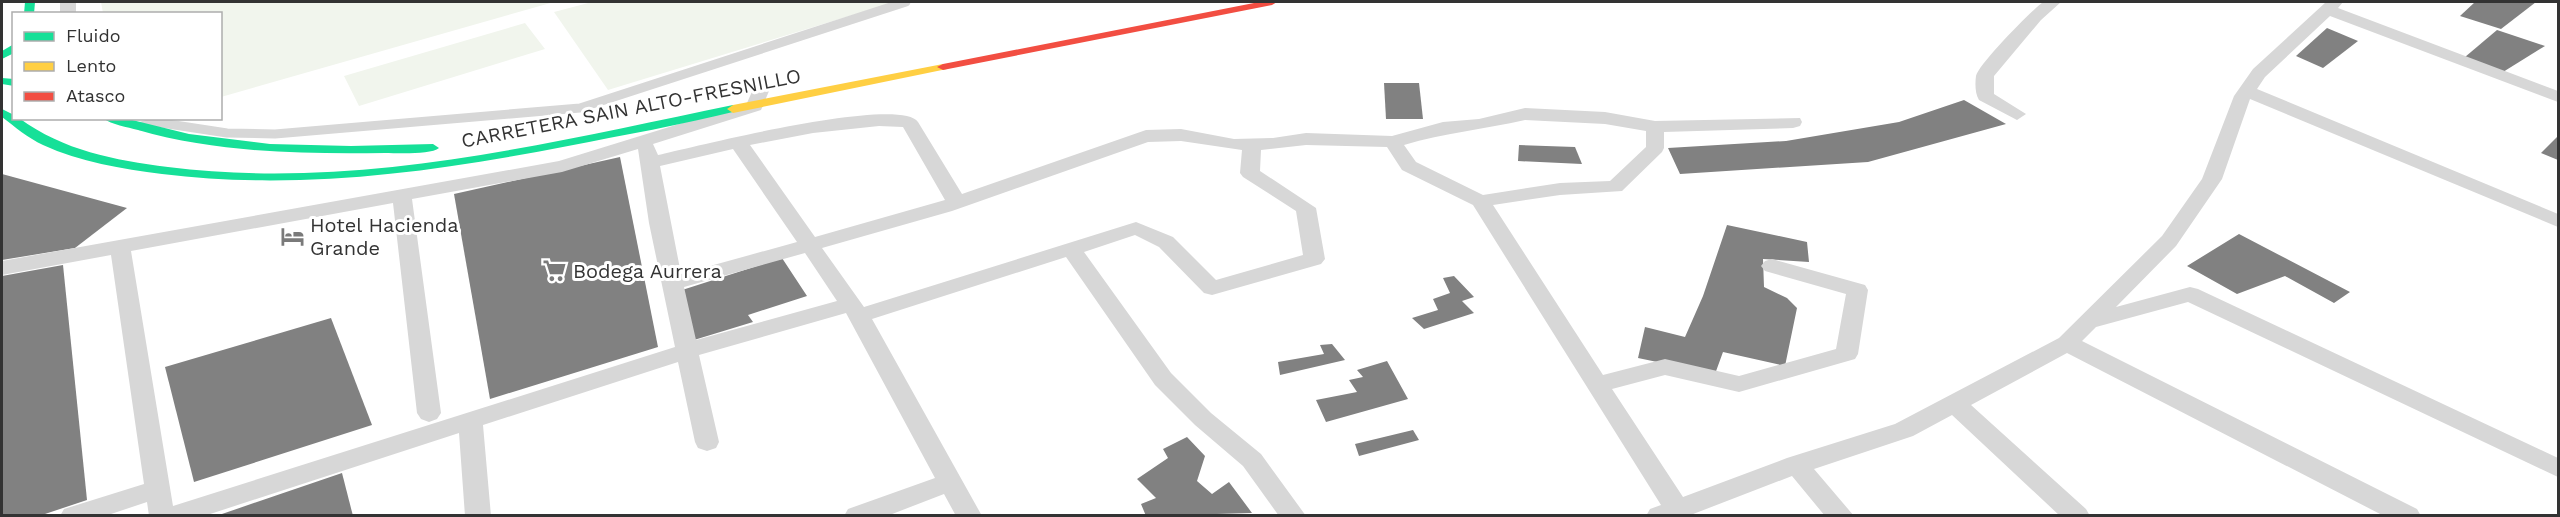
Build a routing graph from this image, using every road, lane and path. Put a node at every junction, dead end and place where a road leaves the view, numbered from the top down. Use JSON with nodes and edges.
{"nodes":[{"id":1,"x":906,"y":2,"type":"edge"},
{"id":2,"x":1272,"y":2,"type":"edge"},
{"id":3,"x":2053,"y":2,"type":"edge"},
{"id":4,"x":2331,"y":5,"type":"edge"},
{"id":5,"x":1227,"y":6,"type":"edge"},
{"id":6,"x":1116,"y":18,"type":"dead end"},
{"id":7,"x":2247,"y":91,"type":"junction"},
{"id":8,"x":2559,"y":97,"type":"edge"},
{"id":9,"x":758,"y":98,"type":"junction"},
{"id":10,"x":2017,"y":114,"type":"dead end"},
{"id":11,"x":14,"y":120,"type":"edge"},
{"id":12,"x":114,"y":120,"type":"edge"},
{"id":13,"x":1793,"y":122,"type":"dead end"},
{"id":14,"x":1655,"y":127,"type":"junction"},
{"id":15,"x":132,"y":128,"type":"junction"},
{"id":16,"x":558,"y":130,"type":"dead end"},
{"id":17,"x":1393,"y":142,"type":"junction"},
{"id":18,"x":739,"y":143,"type":"junction"},
{"id":19,"x":1252,"y":145,"type":"junction"},
{"id":20,"x":446,"y":147,"type":"dead end"},
{"id":21,"x":648,"y":152,"type":"junction"},
{"id":22,"x":402,"y":195,"type":"junction"},
{"id":23,"x":1480,"y":201,"type":"junction"},
{"id":24,"x":957,"y":203,"type":"junction"},
{"id":25,"x":2559,"y":221,"type":"edge"},
{"id":26,"x":810,"y":245,"type":"junction"},
{"id":27,"x":120,"y":246,"type":"junction"},
{"id":28,"x":1071,"y":249,"type":"junction"},
{"id":29,"x":1772,"y":266,"type":"dead end"},
{"id":30,"x":2,"y":268,"type":"edge"},
{"id":31,"x":672,"y":283,"type":"junction"},
{"id":32,"x":855,"y":310,"type":"junction"},
{"id":33,"x":2089,"y":321,"type":"junction"},
{"id":34,"x":2067,"y":343,"type":"junction"},
{"id":35,"x":686,"y":351,"type":"junction"},
{"id":36,"x":1598,"y":384,"type":"junction"},
{"id":37,"x":1954,"y":403,"type":"junction"},
{"id":38,"x":429,"y":413,"type":"dead end"},
{"id":39,"x":470,"y":419,"type":"junction"},
{"id":40,"x":707,"y":442,"type":"dead end"},
{"id":41,"x":1796,"y":465,"type":"junction"},
{"id":42,"x":2559,"y":468,"type":"edge"},
{"id":43,"x":951,"y":482,"type":"junction"},
{"id":44,"x":158,"y":489,"type":"junction"},
{"id":45,"x":1668,"y":512,"type":"edge"},
{"id":46,"x":73,"y":516,"type":"edge"},
{"id":47,"x":162,"y":516,"type":"edge"},
{"id":48,"x":172,"y":516,"type":"edge"},
{"id":49,"x":478,"y":516,"type":"edge"},
{"id":50,"x":857,"y":516,"type":"edge"},
{"id":51,"x":969,"y":516,"type":"edge"},
{"id":52,"x":1293,"y":516,"type":"edge"},
{"id":53,"x":1841,"y":516,"type":"edge"},
{"id":54,"x":2077,"y":516,"type":"edge"},
{"id":55,"x":2408,"y":516,"type":"edge"}],
"edges":[{"from":1,"to":15,"type":"lane"},
{"from":2,"to":5,"type":"main road","name":"CARRETERA SAIN ALTO-FRESNILLO"},
{"from":3,"to":10,"type":"street"},
{"from":4,"to":7,"type":"street"},
{"from":4,"to":8,"type":"street"},
{"from":5,"to":9,"type":"main road","name":"CARRETERA SAIN ALTO-FRESNILLO"},
{"from":6,"to":9,"type":"main road"},
{"from":7,"to":25,"type":"street"},
{"from":7,"to":33,"type":"street"},
{"from":9,"to":11,"type":"main road","name":"CARRETERA SAIN ALTO-FRESNILLO"},
{"from":9,"to":16,"type":"main road"},
{"from":9,"to":21,"type":"street"},
{"from":12,"to":15,"type":"main road"},
{"from":13,"to":14,"type":"street"},
{"from":14,"to":17,"type":"street"},
{"from":14,"to":23,"type":"street"},
{"from":15,"to":20,"type":"main road"},
{"from":17,"to":19,"type":"street"},
{"from":17,"to":23,"type":"street"},
{"from":18,"to":21,"type":"street"},
{"from":18,"to":24,"type":"street"},
{"from":18,"to":26,"type":"street"},
{"from":19,"to":24,"type":"street"},
{"from":19,"to":28,"type":"street"},
{"from":21,"to":22,"type":"street"},
{"from":21,"to":31,"type":"street"},
{"from":22,"to":27,"type":"street"},
{"from":22,"to":38,"type":"street"},
{"from":23,"to":36,"type":"street"},
{"from":24,"to":26,"type":"street"},
{"from":26,"to":31,"type":"street"},
{"from":26,"to":32,"type":"street"},
{"from":27,"to":30,"type":"street"},
{"from":27,"to":44,"type":"street"},
{"from":28,"to":32,"type":"street"},
{"from":28,"to":52,"type":"street"},
{"from":29,"to":36,"type":"street"},
{"from":31,"to":35,"type":"street"},
{"from":32,"to":35,"type":"street"},
{"from":32,"to":43,"type":"street"},
{"from":33,"to":34,"type":"street"},
{"from":33,"to":42,"type":"street"},
{"from":34,"to":37,"type":"street"},
{"from":34,"to":55,"type":"street"},
{"from":35,"to":39,"type":"street"},
{"from":35,"to":40,"type":"street"},
{"from":36,"to":45,"type":"street"},
{"from":37,"to":41,"type":"street"},
{"from":37,"to":54,"type":"street"},
{"from":39,"to":48,"type":"street"},
{"from":39,"to":49,"type":"street"},
{"from":41,"to":45,"type":"street"},
{"from":41,"to":53,"type":"street"},
{"from":43,"to":50,"type":"street"},
{"from":43,"to":51,"type":"street"},
{"from":44,"to":46,"type":"street"},
{"from":44,"to":47,"type":"street"}]}
